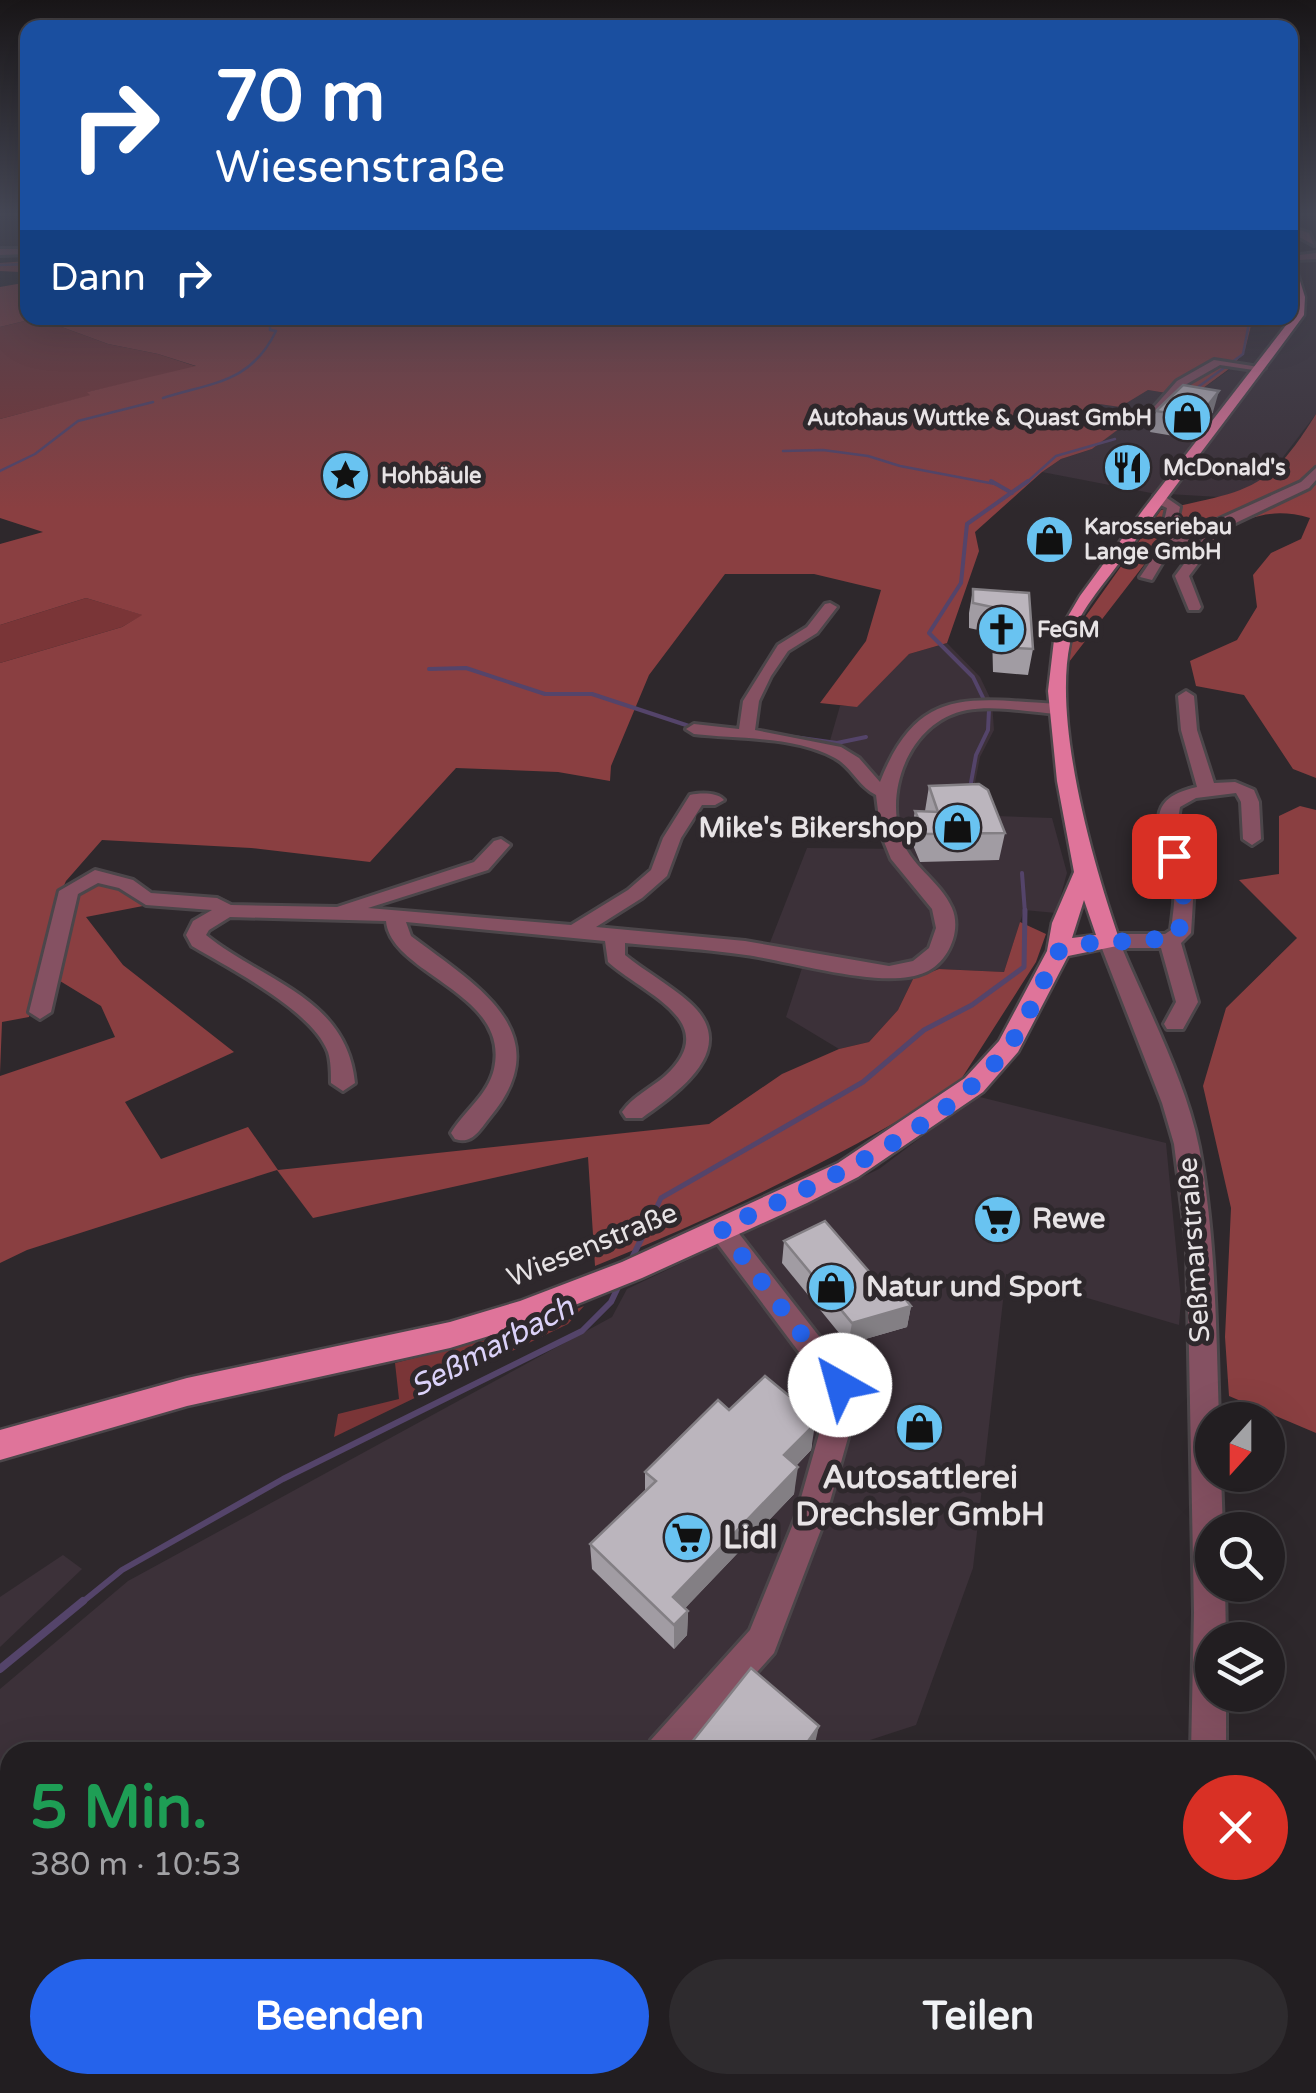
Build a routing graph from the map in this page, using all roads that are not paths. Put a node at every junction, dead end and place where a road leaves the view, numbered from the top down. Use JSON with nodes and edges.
{"nodes":[{"id":1,"x":1290,"y":325,"type":"edge"},
{"id":2,"x":1260,"y":368,"type":"junction"},
{"id":3,"x":1158,"y":409,"type":"edge"},
{"id":4,"x":1316,"y":472,"type":"edge"},
{"id":5,"x":1159,"y":499,"type":"junction"},
{"id":6,"x":1226,"y":506,"type":"dead end"},
{"id":7,"x":1220,"y":524,"type":"junction"},
{"id":8,"x":1188,"y":540,"type":"junction"},
{"id":9,"x":1168,"y":545,"type":"junction"},
{"id":10,"x":1147,"y":576,"type":"dead end"},
{"id":11,"x":830,"y":607,"type":"dead end"},
{"id":12,"x":1194,"y":607,"type":"dead end"},
{"id":13,"x":1186,"y":696,"type":"dead end"},
{"id":14,"x":1058,"y":709,"type":"junction"},
{"id":15,"x":694,"y":729,"type":"dead end"},
{"id":16,"x":746,"y":736,"type":"junction"},
{"id":17,"x":1207,"y":790,"type":"junction"},
{"id":18,"x":886,"y":792,"type":"junction"},
{"id":19,"x":715,"y":800,"type":"dead end"},
{"id":20,"x":1252,"y":838,"type":"dead end"},
{"id":21,"x":501,"y":846,"type":"dead end"},
{"id":22,"x":1085,"y":872,"type":"junction"},
{"id":23,"x":226,"y":911,"type":"junction"},
{"id":24,"x":334,"y":913,"type":"junction"},
{"id":25,"x":397,"y":915,"type":"junction"},
{"id":26,"x":573,"y":933,"type":"junction"},
{"id":27,"x":615,"y":937,"type":"junction"},
{"id":28,"x":1109,"y":941,"type":"junction"},
{"id":29,"x":1170,"y":941,"type":"junction"},
{"id":30,"x":1059,"y":951,"type":"junction"},
{"id":31,"x":40,"y":1012,"type":"dead end"},
{"id":32,"x":1175,"y":1024,"type":"dead end"},
{"id":33,"x":343,"y":1083,"type":"dead end"},
{"id":34,"x":634,"y":1112,"type":"dead end"},
{"id":35,"x":464,"y":1134,"type":"dead end"},
{"id":36,"x":721,"y":1228,"type":"junction"},
{"id":37,"x":0,"y":1444,"type":"edge"},
{"id":38,"x":673,"y":1742,"type":"edge"},
{"id":39,"x":1209,"y":1742,"type":"edge"}],
"edges":[{"from":1,"to":2,"type":"main road","name":"Seßmarstraße"},
{"from":2,"to":3,"type":"street"},
{"from":2,"to":5,"type":"main road","name":"Seßmarstraße"},
{"from":4,"to":7,"type":"street"},
{"from":5,"to":9,"type":"street"},
{"from":5,"to":14,"type":"main road","name":"Seßmarstraße"},
{"from":6,"to":8,"type":"street"},
{"from":7,"to":8,"type":"street"},
{"from":7,"to":12,"type":"street"},
{"from":8,"to":9,"type":"street"},
{"from":9,"to":10,"type":"street"},
{"from":11,"to":16,"type":"street"},
{"from":13,"to":17,"type":"street"},
{"from":14,"to":18,"type":"street"},
{"from":14,"to":22,"type":"main road","name":"Seßmarstraße"},
{"from":15,"to":16,"type":"street"},
{"from":16,"to":18,"type":"street"},
{"from":17,"to":20,"type":"street"},
{"from":17,"to":29,"type":"street"},
{"from":18,"to":27,"type":"street"},
{"from":19,"to":26,"type":"street"},
{"from":21,"to":24,"type":"street"},
{"from":22,"to":28,"type":"main road","name":"Seßmarstraße"},
{"from":22,"to":30,"type":"main road","name":"Wiesenstraße"},
{"from":23,"to":24,"type":"street"},
{"from":23,"to":31,"type":"street"},
{"from":23,"to":33,"type":"street"},
{"from":24,"to":25,"type":"street"},
{"from":25,"to":26,"type":"street"},
{"from":25,"to":35,"type":"street"},
{"from":26,"to":27,"type":"street"},
{"from":27,"to":34,"type":"street"},
{"from":28,"to":29,"type":"street"},
{"from":28,"to":30,"type":"main road"},
{"from":28,"to":39,"type":"street","name":"Seßmarstraße"},
{"from":29,"to":32,"type":"street"},
{"from":30,"to":36,"type":"main road","name":"Wiesenstraße"},
{"from":36,"to":37,"type":"main road","name":"Wiesenstraße"},
{"from":36,"to":38,"type":"street"}]}
